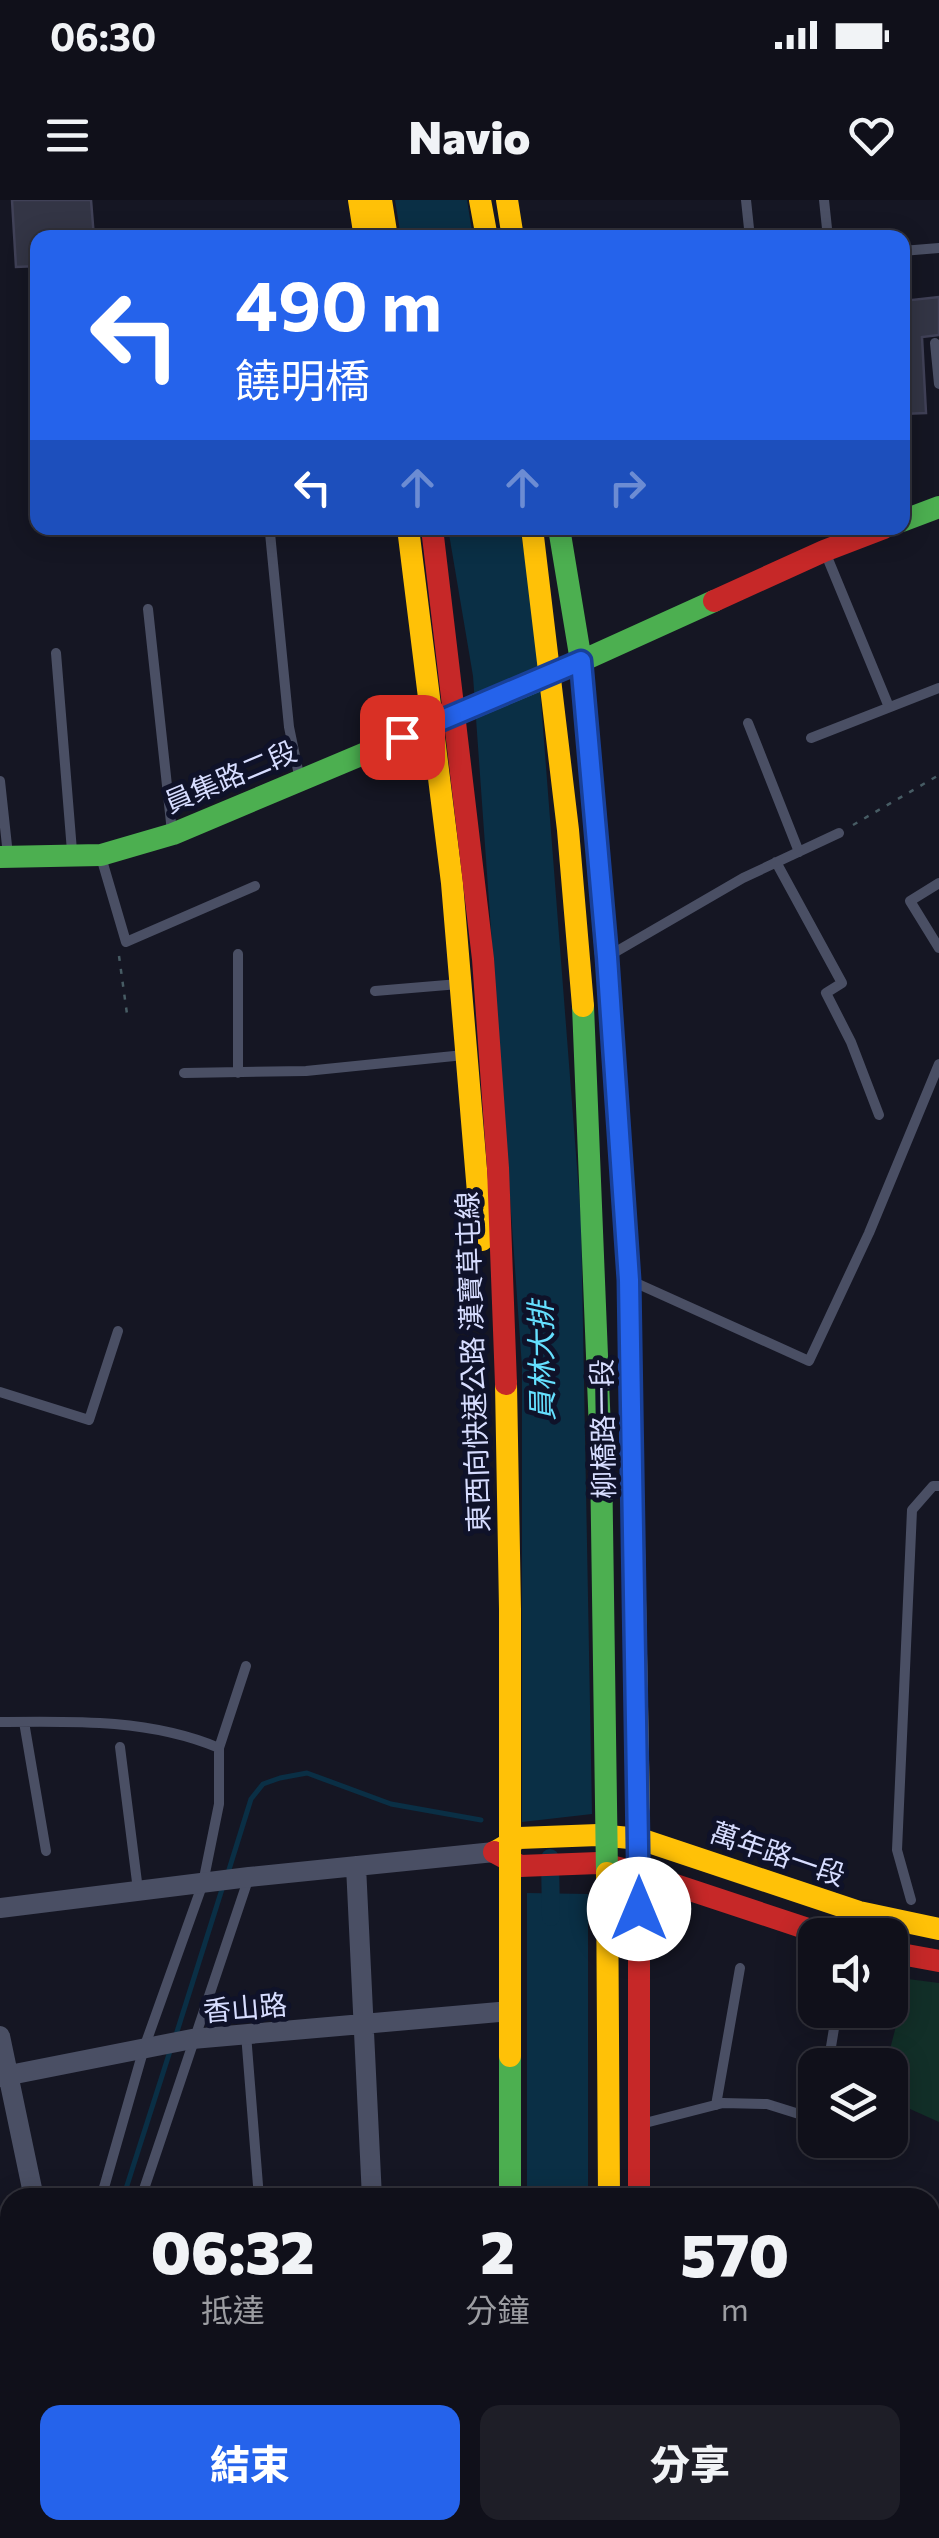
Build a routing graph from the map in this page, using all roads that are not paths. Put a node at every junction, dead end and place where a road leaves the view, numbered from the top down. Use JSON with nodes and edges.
{"nodes":[{"id":1,"x":359,"y":200,"type":"edge"},
{"id":2,"x":381,"y":200,"type":"edge"},
{"id":3,"x":480,"y":200,"type":"edge"},
{"id":4,"x":506,"y":200,"type":"edge"},
{"id":5,"x":746,"y":200,"type":"edge"},
{"id":6,"x":824,"y":200,"type":"edge"},
{"id":7,"x":364,"y":230,"type":"edge"},
{"id":8,"x":386,"y":230,"type":"edge"},
{"id":9,"x":486,"y":230,"type":"edge"},
{"id":10,"x":511,"y":230,"type":"edge"},
{"id":11,"x":749,"y":230,"type":"edge"},
{"id":12,"x":827,"y":230,"type":"edge"},
{"id":13,"x":939,"y":248,"type":"edge"},
{"id":14,"x":910,"y":250,"type":"edge"},
{"id":15,"x":937,"y":340,"type":"edge"},
{"id":16,"x":939,"y":384,"type":"edge"},
{"id":17,"x":939,"y":507,"type":"edge"},
{"id":18,"x":910,"y":517,"type":"edge"},
{"id":19,"x":270,"y":535,"type":"edge"},
{"id":20,"x":409,"y":535,"type":"edge"},
{"id":21,"x":433,"y":535,"type":"edge"},
{"id":22,"x":533,"y":535,"type":"edge"},
{"id":23,"x":561,"y":535,"type":"edge"},
{"id":24,"x":852,"y":535,"type":"edge"},
{"id":25,"x":824,"y":551,"type":"junction"},
{"id":26,"x":148,"y":610,"type":"dead end"},
{"id":27,"x":56,"y":653,"type":"dead end"},
{"id":28,"x":581,"y":661,"type":"junction"},
{"id":29,"x":939,"y":688,"type":"edge"},
{"id":30,"x":889,"y":707,"type":"junction"},
{"id":31,"x":436,"y":724,"type":"junction"},
{"id":32,"x":748,"y":724,"type":"dead end"},
{"id":33,"x":811,"y":738,"type":"dead end"},
{"id":34,"x":300,"y":778,"type":"junction"},
{"id":35,"x":0,"y":781,"type":"edge"},
{"id":36,"x":839,"y":833,"type":"road end"},
{"id":37,"x":172,"y":834,"type":"junction"},
{"id":38,"x":798,"y":852,"type":"junction"},
{"id":39,"x":100,"y":855,"type":"junction"},
{"id":40,"x":4,"y":856,"type":"edge"},
{"id":41,"x":72,"y":856,"type":"junction"},
{"id":42,"x":776,"y":862,"type":"junction"},
{"id":43,"x":939,"y":883,"type":"edge"},
{"id":44,"x":255,"y":886,"type":"dead end"},
{"id":45,"x":939,"y":948,"type":"edge"},
{"id":46,"x":238,"y":954,"type":"dead end"},
{"id":47,"x":607,"y":957,"type":"junction"},
{"id":48,"x":464,"y":984,"type":"junction"},
{"id":49,"x":375,"y":991,"type":"dead end"},
{"id":50,"x":470,"y":1054,"type":"junction"},
{"id":51,"x":939,"y":1064,"type":"edge"},
{"id":52,"x":238,"y":1072,"type":"junction"},
{"id":53,"x":184,"y":1074,"type":"dead end"},
{"id":54,"x":878,"y":1114,"type":"dead end"},
{"id":55,"x":629,"y":1280,"type":"junction"},
{"id":56,"x":118,"y":1330,"type":"dead end"},
{"id":57,"x":0,"y":1392,"type":"edge"},
{"id":58,"x":939,"y":1486,"type":"edge"},
{"id":59,"x":246,"y":1666,"type":"dead end"},
{"id":60,"x":0,"y":1722,"type":"edge"},
{"id":61,"x":24,"y":1722,"type":"junction"},
{"id":62,"x":120,"y":1747,"type":"dead end"},
{"id":63,"x":220,"y":1748,"type":"junction"},
{"id":64,"x":640,"y":1838,"type":"junction"},
{"id":65,"x":46,"y":1852,"type":"dead end"},
{"id":66,"x":494,"y":1852,"type":"junction"},
{"id":67,"x":356,"y":1866,"type":"junction"},
{"id":68,"x":639,"y":1873,"type":"junction"},
{"id":69,"x":250,"y":1877,"type":"junction"},
{"id":70,"x":203,"y":1882,"type":"junction"},
{"id":71,"x":138,"y":1891,"type":"junction"},
{"id":72,"x":911,"y":1900,"type":"dead end"},
{"id":73,"x":0,"y":1908,"type":"edge"},
{"id":74,"x":798,"y":1926,"type":"edge"},
{"id":75,"x":939,"y":1929,"type":"edge"},
{"id":76,"x":908,"y":1955,"type":"edge"},
{"id":77,"x":939,"y":1961,"type":"edge"},
{"id":78,"x":740,"y":1968,"type":"dead end"},
{"id":79,"x":499,"y":2012,"type":"junction"},
{"id":80,"x":364,"y":2024,"type":"junction"},
{"id":81,"x":246,"y":2033,"type":"junction"},
{"id":82,"x":0,"y":2036,"type":"edge"},
{"id":83,"x":192,"y":2039,"type":"junction"},
{"id":84,"x":144,"y":2048,"type":"junction"},
{"id":85,"x":4,"y":2076,"type":"edge"},
{"id":86,"x":716,"y":2105,"type":"junction"},
{"id":87,"x":798,"y":2114,"type":"edge"},
{"id":88,"x":639,"y":2125,"type":"junction"},
{"id":89,"x":32,"y":2188,"type":"edge"},
{"id":90,"x":104,"y":2188,"type":"edge"},
{"id":91,"x":143,"y":2188,"type":"edge"},
{"id":92,"x":258,"y":2188,"type":"edge"},
{"id":93,"x":372,"y":2188,"type":"edge"},
{"id":94,"x":498,"y":2188,"type":"edge"},
{"id":95,"x":510,"y":2188,"type":"edge"},
{"id":96,"x":609,"y":2188,"type":"edge"},
{"id":97,"x":639,"y":2188,"type":"edge"}],
"edges":[{"from":1,"to":7,"type":"main road"},
{"from":2,"to":8,"type":"main road"},
{"from":3,"to":9,"type":"main road"},
{"from":4,"to":10,"type":"main road"},
{"from":5,"to":11,"type":"lane"},
{"from":6,"to":12,"type":"lane"},
{"from":13,"to":14,"type":"lane"},
{"from":15,"to":16,"type":"lane"},
{"from":17,"to":18,"type":"main road"},
{"from":19,"to":34,"type":"lane"},
{"from":20,"to":31,"type":"main road"},
{"from":21,"to":95,"type":"main road","name":"東西向快速公路 漢寶草屯線","bridge":true},
{"from":22,"to":96,"type":"main road","bridge":true},
{"from":23,"to":28,"type":"main road","name":"柳橋路一段"},
{"from":24,"to":25,"type":"main road"},
{"from":25,"to":28,"type":"main road"},
{"from":25,"to":30,"type":"lane"},
{"from":26,"to":37,"type":"lane"},
{"from":27,"to":41,"type":"lane"},
{"from":28,"to":31,"type":"main road","name":"員集路二段"},
{"from":28,"to":47,"type":"main road","name":"柳橋路一段"},
{"from":29,"to":30,"type":"lane"},
{"from":30,"to":33,"type":"lane"},
{"from":31,"to":34,"type":"main road","name":"員集路二段"},
{"from":31,"to":48,"type":"main road"},
{"from":32,"to":38,"type":"lane"},
{"from":34,"to":37,"type":"main road","name":"員集路二段"},
{"from":35,"to":40,"type":"lane"},
{"from":36,"to":38,"type":"lane"},
{"from":37,"to":39,"type":"main road","name":"員集路二段"},
{"from":38,"to":42,"type":"lane"},
{"from":39,"to":41,"type":"main road","name":"員集路二段"},
{"from":39,"to":44,"type":"lane"},
{"from":40,"to":41,"type":"main road","name":"員集路二段"},
{"from":42,"to":47,"type":"lane"},
{"from":42,"to":54,"type":"lane"},
{"from":43,"to":45,"type":"lane"},
{"from":46,"to":52,"type":"lane"},
{"from":47,"to":55,"type":"main road","name":"柳橋路一段"},
{"from":48,"to":49,"type":"lane"},
{"from":48,"to":50,"type":"main road"},
{"from":50,"to":52,"type":"lane"},
{"from":50,"to":66,"type":"main road"},
{"from":51,"to":55,"type":"lane"},
{"from":52,"to":53,"type":"lane"},
{"from":55,"to":64,"type":"main road","name":"柳橋路一段"},
{"from":56,"to":57,"type":"lane"},
{"from":58,"to":72,"type":"lane"},
{"from":59,"to":63,"type":"lane"},
{"from":60,"to":61,"type":"lane"},
{"from":61,"to":63,"type":"lane"},
{"from":61,"to":65,"type":"lane"},
{"from":62,"to":71,"type":"lane"},
{"from":63,"to":70,"type":"lane"},
{"from":64,"to":66,"type":"main road","name":"萬年路一段"},
{"from":64,"to":68,"type":"main road","name":"柳橋路一段"},
{"from":64,"to":75,"type":"main road","name":"萬年路一段"},
{"from":66,"to":67,"type":"street"},
{"from":66,"to":68,"type":"main road"},
{"from":66,"to":79,"type":"main road"},
{"from":67,"to":69,"type":"street"},
{"from":67,"to":80,"type":"street"},
{"from":68,"to":74,"type":"main road"},
{"from":68,"to":88,"type":"main road","name":"柳橋路一段"},
{"from":69,"to":70,"type":"street"},
{"from":69,"to":83,"type":"lane"},
{"from":70,"to":71,"type":"street"},
{"from":70,"to":84,"type":"lane"},
{"from":71,"to":73,"type":"street"},
{"from":76,"to":77,"type":"main road"},
{"from":78,"to":86,"type":"lane"},
{"from":79,"to":80,"type":"street","name":"香山路"},
{"from":79,"to":94,"type":"main road"},
{"from":80,"to":81,"type":"street","name":"香山路"},
{"from":80,"to":93,"type":"street"},
{"from":81,"to":83,"type":"street","name":"香山路"},
{"from":81,"to":92,"type":"lane"},
{"from":82,"to":85,"type":"street"},
{"from":83,"to":84,"type":"street","name":"香山路"},
{"from":83,"to":91,"type":"lane"},
{"from":84,"to":85,"type":"street","name":"香山路"},
{"from":84,"to":90,"type":"lane"},
{"from":85,"to":89,"type":"street"},
{"from":86,"to":87,"type":"lane"},
{"from":86,"to":88,"type":"lane"},
{"from":88,"to":97,"type":"main road","name":"柳橋路一段"}]}
